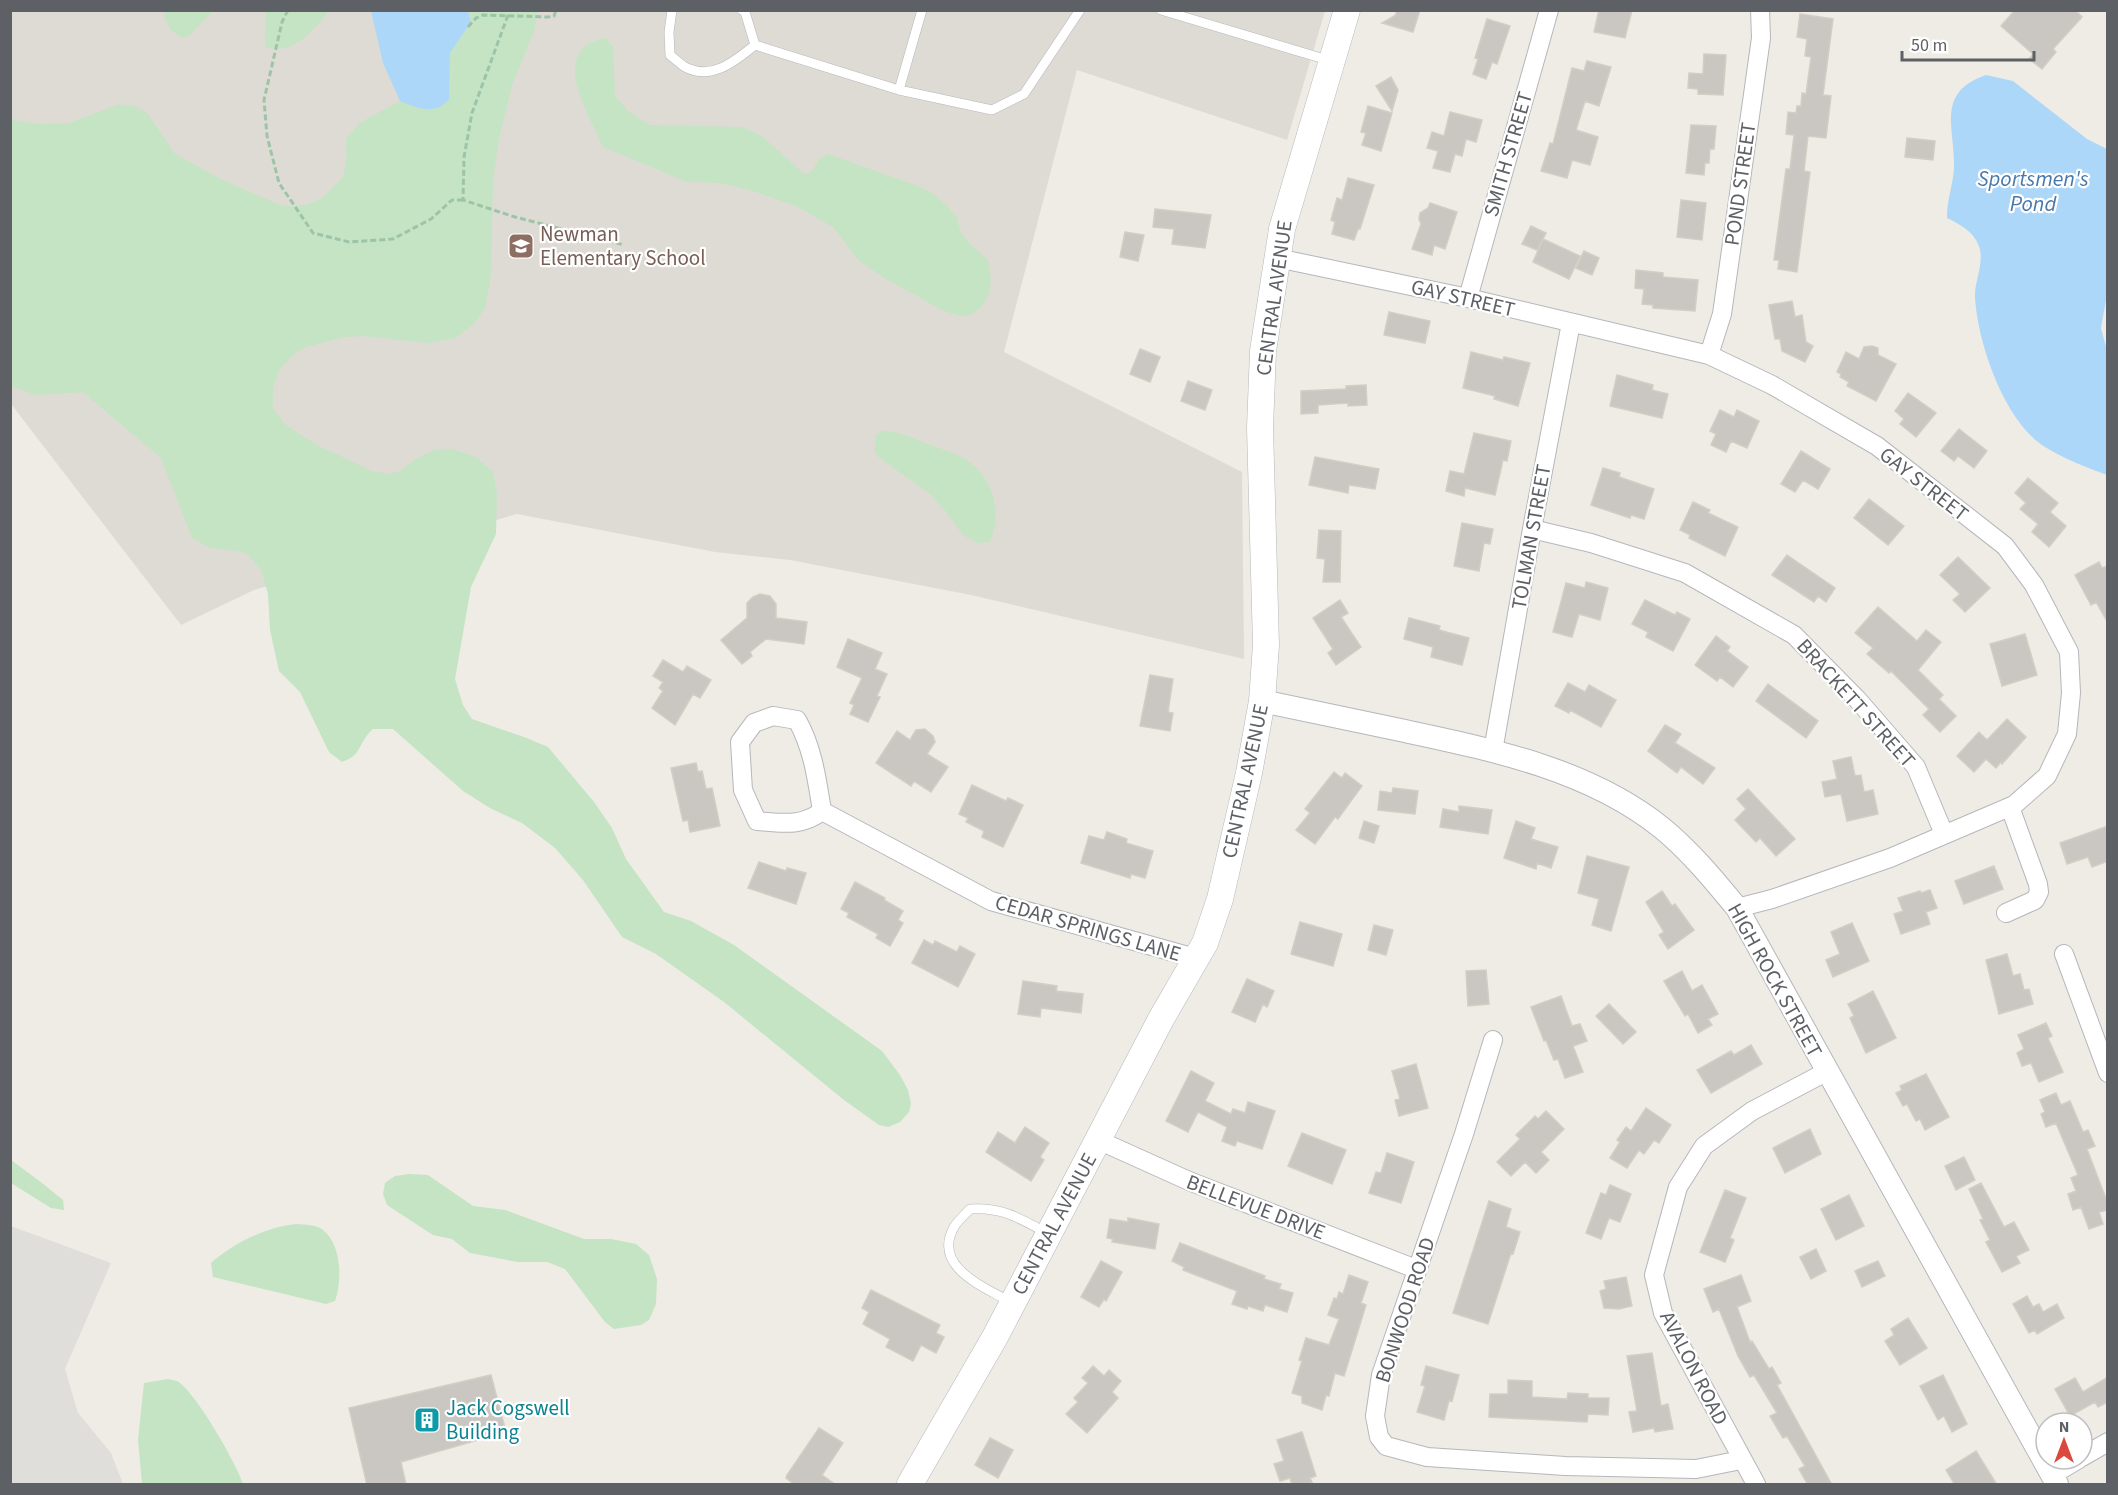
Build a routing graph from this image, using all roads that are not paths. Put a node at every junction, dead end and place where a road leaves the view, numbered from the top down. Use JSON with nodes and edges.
{"nodes":[{"id":1,"x":672,"y":10,"type":"edge"},
{"id":2,"x":742,"y":10,"type":"edge"},
{"id":3,"x":922,"y":10,"type":"edge"},
{"id":4,"x":1080,"y":10,"type":"edge"},
{"id":5,"x":1161,"y":10,"type":"edge"},
{"id":6,"x":1347,"y":10,"type":"edge"},
{"id":7,"x":1549,"y":10,"type":"edge"},
{"id":8,"x":1760,"y":10,"type":"edge"},
{"id":9,"x":755,"y":45,"type":"junction"},
{"id":10,"x":1331,"y":62,"type":"junction"},
{"id":11,"x":899,"y":90,"type":"junction"},
{"id":12,"x":1277,"y":258,"type":"junction"},
{"id":13,"x":1467,"y":298,"type":"junction"},
{"id":14,"x":1571,"y":323,"type":"junction"},
{"id":15,"x":1709,"y":355,"type":"junction"},
{"id":16,"x":1532,"y":529,"type":"junction"},
{"id":17,"x":1262,"y":702,"type":"junction"},
{"id":18,"x":1493,"y":752,"type":"junction"},
{"id":19,"x":2010,"y":807,"type":"junction"},
{"id":20,"x":822,"y":811,"type":"junction"},
{"id":21,"x":1944,"y":834,"type":"junction"},
{"id":22,"x":1737,"y":908,"type":"junction"},
{"id":23,"x":2006,"y":913,"type":"dead end"},
{"id":24,"x":2064,"y":954,"type":"dead end"},
{"id":25,"x":1195,"y":958,"type":"junction"},
{"id":26,"x":1493,"y":1040,"type":"dead end"},
{"id":27,"x":1826,"y":1072,"type":"junction"},
{"id":28,"x":2108,"y":1073,"type":"edge"},
{"id":29,"x":1098,"y":1140,"type":"junction"},
{"id":30,"x":1049,"y":1234,"type":"junction"},
{"id":31,"x":1416,"y":1269,"type":"junction"},
{"id":32,"x":1012,"y":1303,"type":"junction"},
{"id":33,"x":2108,"y":1442,"type":"edge"},
{"id":34,"x":2094,"y":1450,"type":"edge"},
{"id":35,"x":1741,"y":1460,"type":"junction"},
{"id":36,"x":2054,"y":1480,"type":"edge"},
{"id":37,"x":910,"y":1485,"type":"edge"},
{"id":38,"x":1756,"y":1485,"type":"edge"}],
"edges":[{"from":1,"to":9,"type":"lane"},
{"from":2,"to":9,"type":"lane"},
{"from":3,"to":11,"type":"lane"},
{"from":4,"to":11,"type":"lane"},
{"from":5,"to":10,"type":"lane"},
{"from":6,"to":10,"type":"main road","name":"CENTRAL AVENUE"},
{"from":7,"to":13,"type":"street","name":"SMITH STREET"},
{"from":8,"to":15,"type":"street","name":"POND STREET"},
{"from":9,"to":11,"type":"lane"},
{"from":10,"to":12,"type":"main road","name":"CENTRAL AVENUE"},
{"from":12,"to":13,"type":"street","name":"GAY STREET"},
{"from":12,"to":17,"type":"main road","name":"CENTRAL AVENUE"},
{"from":13,"to":14,"type":"street","name":"GAY STREET"},
{"from":14,"to":15,"type":"street","name":"GAY STREET"},
{"from":14,"to":16,"type":"street","name":"TOLMAN STREET"},
{"from":15,"to":19,"type":"street","name":"GAY STREET"},
{"from":16,"to":18,"type":"street","name":"TOLMAN STREET"},
{"from":16,"to":21,"type":"street","name":"BRACKETT STREET"},
{"from":17,"to":18,"type":"street","name":"HIGH ROCK STREET"},
{"from":17,"to":25,"type":"main road","name":"CENTRAL AVENUE"},
{"from":18,"to":22,"type":"street","name":"HIGH ROCK STREET"},
{"from":19,"to":21,"type":"street","name":"GAY STREET"},
{"from":19,"to":23,"type":"street"},
{"from":20,"to":20,"type":"street"},
{"from":20,"to":25,"type":"street","name":"CEDAR SPRINGS LANE"},
{"from":21,"to":22,"type":"street","name":"GAY STREET"},
{"from":22,"to":27,"type":"street","name":"HIGH ROCK STREET"},
{"from":24,"to":28,"type":"street"},
{"from":25,"to":29,"type":"main road","name":"CENTRAL AVENUE"},
{"from":26,"to":31,"type":"street","name":"BONWOOD ROAD"},
{"from":27,"to":35,"type":"street","name":"AVALON ROAD"},
{"from":27,"to":36,"type":"street","name":"HIGH ROCK STREET"},
{"from":29,"to":30,"type":"main road","name":"CENTRAL AVENUE"},
{"from":29,"to":31,"type":"street","name":"BELLEVUE DRIVE"},
{"from":30,"to":32,"type":"main road","name":"CENTRAL AVENUE"},
{"from":30,"to":32,"type":"lane"},
{"from":31,"to":35,"type":"street","name":"BONWOOD ROAD"},
{"from":32,"to":37,"type":"main road","name":"CENTRAL AVENUE"},
{"from":33,"to":34,"type":"street"},
{"from":35,"to":38,"type":"street","name":"AVALON ROAD"}]}
